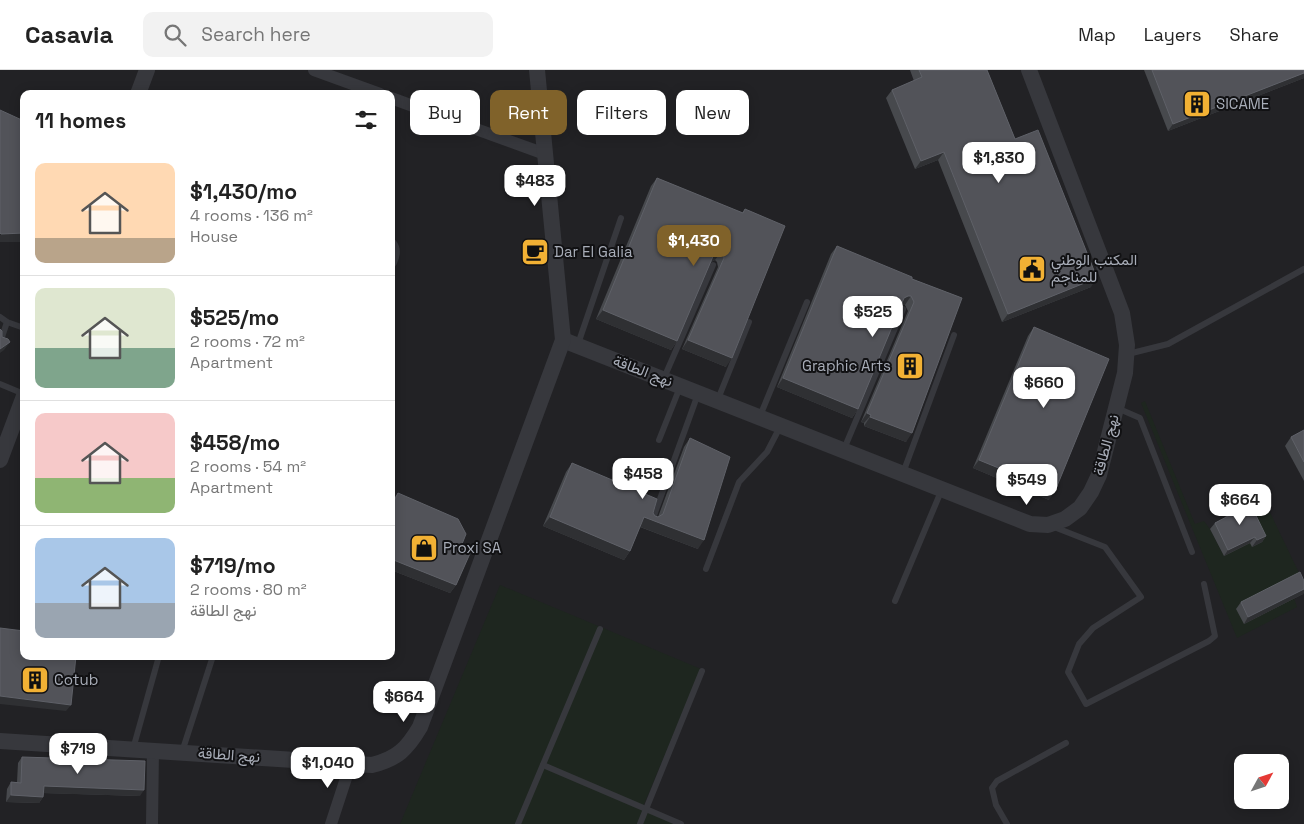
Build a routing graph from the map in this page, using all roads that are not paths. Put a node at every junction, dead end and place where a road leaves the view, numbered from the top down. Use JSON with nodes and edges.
{"nodes":[{"id":1,"x":147,"y":70,"type":"edge"},
{"id":2,"x":314,"y":70,"type":"edge"},
{"id":3,"x":536,"y":70,"type":"edge"},
{"id":4,"x":1029,"y":70,"type":"edge"},
{"id":5,"x":140,"y":90,"type":"edge"},
{"id":6,"x":369,"y":90,"type":"edge"},
{"id":7,"x":395,"y":99,"type":"edge"},
{"id":8,"x":545,"y":154,"type":"junction"},
{"id":9,"x":621,"y":218,"type":"dead end"},
{"id":10,"x":713,"y":265,"type":"edge"},
{"id":11,"x":1304,"y":269,"type":"edge"},
{"id":12,"x":807,"y":302,"type":"dead end"},
{"id":13,"x":903,"y":309,"type":"edge"},
{"id":14,"x":0,"y":317,"type":"edge"},
{"id":15,"x":7,"y":322,"type":"junction"},
{"id":16,"x":749,"y":322,"type":"edge"},
{"id":17,"x":20,"y":327,"type":"edge"},
{"id":18,"x":954,"y":335,"type":"edge"},
{"id":19,"x":0,"y":343,"type":"edge"},
{"id":20,"x":570,"y":343,"type":"junction"},
{"id":21,"x":1126,"y":354,"type":"junction"},
{"id":22,"x":664,"y":379,"type":"junction"},
{"id":23,"x":0,"y":384,"type":"edge"},
{"id":24,"x":680,"y":386,"type":"junction"},
{"id":25,"x":20,"y":393,"type":"edge"},
{"id":26,"x":698,"y":393,"type":"junction"},
{"id":27,"x":717,"y":401,"type":"junction"},
{"id":28,"x":1116,"y":407,"type":"junction"},
{"id":29,"x":20,"y":415,"type":"edge"},
{"id":30,"x":760,"y":418,"type":"junction"},
{"id":31,"x":781,"y":426,"type":"junction"},
{"id":32,"x":659,"y":440,"type":"dead end"},
{"id":33,"x":843,"y":450,"type":"junction"},
{"id":34,"x":0,"y":460,"type":"edge"},
{"id":35,"x":903,"y":474,"type":"junction"},
{"id":36,"x":942,"y":489,"type":"junction"},
{"id":37,"x":652,"y":521,"type":"edge"},
{"id":38,"x":1048,"y":525,"type":"junction"},
{"id":39,"x":1192,"y":552,"type":"dead end"},
{"id":40,"x":706,"y":569,"type":"dead end"},
{"id":41,"x":1204,"y":584,"type":"dead end"},
{"id":42,"x":895,"y":601,"type":"dead end"},
{"id":43,"x":600,"y":629,"type":"dead end"},
{"id":44,"x":158,"y":660,"type":"edge"},
{"id":45,"x":212,"y":660,"type":"edge"},
{"id":46,"x":702,"y":671,"type":"dead end"},
{"id":47,"x":0,"y":741,"type":"edge"},
{"id":48,"x":1066,"y":743,"type":"dead end"},
{"id":49,"x":133,"y":749,"type":"junction"},
{"id":50,"x":153,"y":750,"type":"junction"},
{"id":51,"x":182,"y":752,"type":"junction"},
{"id":52,"x":351,"y":763,"type":"junction"},
{"id":53,"x":543,"y":766,"type":"junction"},
{"id":54,"x":646,"y":809,"type":"junction"},
{"id":55,"x":152,"y":824,"type":"edge"},
{"id":56,"x":332,"y":824,"type":"edge"},
{"id":57,"x":518,"y":824,"type":"edge"},
{"id":58,"x":640,"y":824,"type":"edge"},
{"id":59,"x":681,"y":824,"type":"edge"},
{"id":60,"x":1007,"y":824,"type":"edge"}],
"edges":[{"from":1,"to":5,"type":"street"},
{"from":2,"to":6,"type":"street"},
{"from":3,"to":8,"type":"street"},
{"from":4,"to":21,"type":"street","name":"نهج الطاقة"},
{"from":7,"to":8,"type":"street"},
{"from":8,"to":20,"type":"street"},
{"from":9,"to":20,"type":"lane"},
{"from":10,"to":22,"type":"lane"},
{"from":11,"to":21,"type":"lane"},
{"from":12,"to":30,"type":"lane"},
{"from":13,"to":33,"type":"lane"},
{"from":14,"to":15,"type":"lane"},
{"from":15,"to":17,"type":"lane"},
{"from":15,"to":19,"type":"lane"},
{"from":16,"to":27,"type":"lane"},
{"from":18,"to":35,"type":"lane"},
{"from":20,"to":22,"type":"street","name":"نهج الطاقة"},
{"from":20,"to":52,"type":"street","name":"نهج الطاقة"},
{"from":21,"to":28,"type":"street","name":"نهج الطاقة"},
{"from":22,"to":24,"type":"street","name":"نهج الطاقة"},
{"from":23,"to":25,"type":"lane"},
{"from":24,"to":26,"type":"street","name":"نهج الطاقة"},
{"from":24,"to":32,"type":"lane"},
{"from":26,"to":27,"type":"street","name":"نهج الطاقة"},
{"from":26,"to":37,"type":"lane"},
{"from":27,"to":30,"type":"street","name":"نهج الطاقة"},
{"from":28,"to":38,"type":"street","name":"نهج الطاقة"},
{"from":28,"to":39,"type":"lane"},
{"from":29,"to":34,"type":"street"},
{"from":30,"to":31,"type":"street","name":"نهج الطاقة"},
{"from":31,"to":33,"type":"street","name":"نهج الطاقة"},
{"from":31,"to":40,"type":"lane"},
{"from":33,"to":35,"type":"street","name":"نهج الطاقة"},
{"from":35,"to":36,"type":"street","name":"نهج الطاقة"},
{"from":36,"to":38,"type":"street","name":"نهج الطاقة"},
{"from":36,"to":42,"type":"lane"},
{"from":38,"to":41,"type":"lane"},
{"from":43,"to":53,"type":"lane"},
{"from":44,"to":49,"type":"lane"},
{"from":45,"to":51,"type":"lane"},
{"from":46,"to":54,"type":"lane"},
{"from":47,"to":49,"type":"street","name":"نهج الطاقة"},
{"from":48,"to":60,"type":"lane"},
{"from":49,"to":50,"type":"street","name":"نهج الطاقة"},
{"from":50,"to":51,"type":"street","name":"نهج الطاقة"},
{"from":50,"to":55,"type":"street"},
{"from":51,"to":52,"type":"street","name":"نهج الطاقة"},
{"from":52,"to":56,"type":"street"},
{"from":53,"to":54,"type":"lane"},
{"from":53,"to":57,"type":"lane"},
{"from":54,"to":58,"type":"lane"},
{"from":54,"to":59,"type":"lane"}]}
